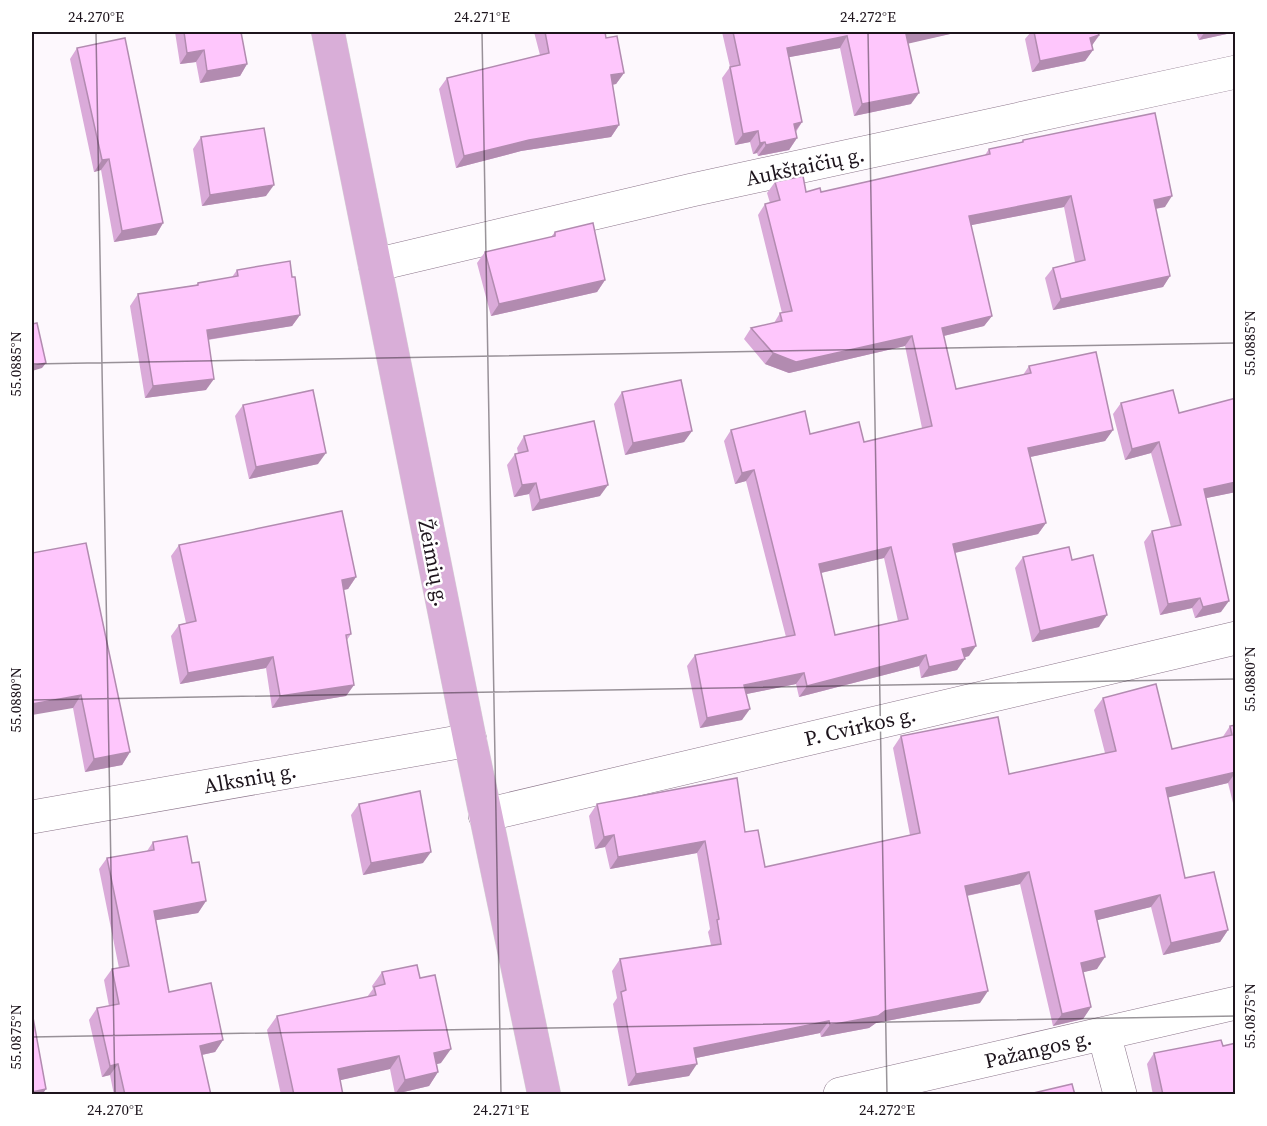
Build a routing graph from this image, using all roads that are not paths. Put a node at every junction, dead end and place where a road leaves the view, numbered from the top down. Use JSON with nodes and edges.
{"nodes":[{"id":1,"x":328,"y":32,"type":"edge"},
{"id":2,"x":1236,"y":72,"type":"edge"},
{"id":3,"x":375,"y":265,"type":"junction"},
{"id":4,"x":1236,"y":638,"type":"edge"},
{"id":5,"x":470,"y":740,"type":"junction"},
{"id":6,"x":485,"y":815,"type":"junction"},
{"id":7,"x":32,"y":817,"type":"edge"},
{"id":8,"x":1236,"y":1003,"type":"edge"},
{"id":9,"x":1104,"y":1034,"type":"junction"},
{"id":10,"x":544,"y":1095,"type":"edge"},
{"id":11,"x":840,"y":1095,"type":"edge"},
{"id":12,"x":1120,"y":1095,"type":"edge"}],
"edges":[{"from":1,"to":3,"type":"main road","name":"Žeimių g."},
{"from":2,"to":3,"type":"street","name":"Aukštaičių g."},
{"from":3,"to":5,"type":"main road","name":"Žeimių g."},
{"from":4,"to":6,"type":"street","name":"P. Cvirkos g."},
{"from":5,"to":6,"type":"main road","name":"Žeimių g."},
{"from":5,"to":7,"type":"street","name":"Alksnių g."},
{"from":6,"to":10,"type":"main road","name":"Žeimių g."},
{"from":8,"to":9,"type":"street","name":"Pažangos g."},
{"from":9,"to":11,"type":"street","name":"Pažangos g."},
{"from":9,"to":12,"type":"street"}]}
